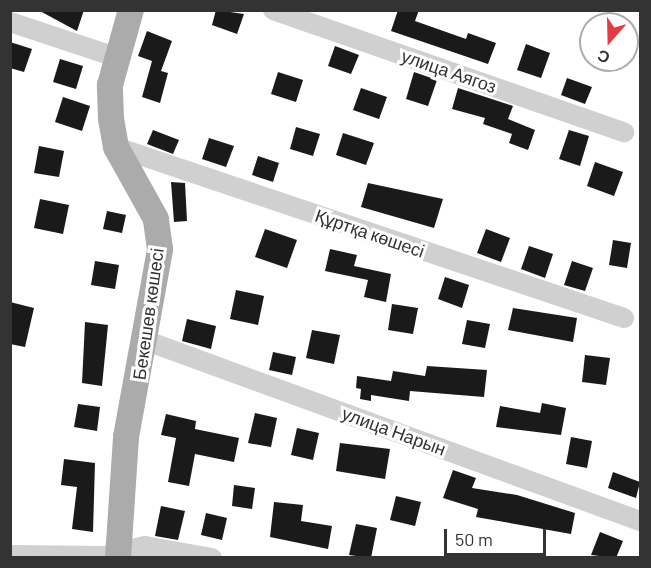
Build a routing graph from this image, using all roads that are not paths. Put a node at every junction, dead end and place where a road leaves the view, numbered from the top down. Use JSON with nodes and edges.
{"nodes":[{"id":1,"x":131,"y":10,"type":"edge"},
{"id":2,"x":273,"y":10,"type":"edge"},
{"id":3,"x":10,"y":22,"type":"edge"},
{"id":4,"x":116,"y":57,"type":"junction"},
{"id":5,"x":624,"y":132,"type":"dead end"},
{"id":6,"x":116,"y":147,"type":"junction"},
{"id":7,"x":624,"y":318,"type":"dead end"},
{"id":8,"x":147,"y":341,"type":"junction"},
{"id":9,"x":640,"y":521,"type":"edge"},
{"id":10,"x":119,"y":554,"type":"edge"},
{"id":11,"x":10,"y":555,"type":"edge"},
{"id":12,"x":212,"y":558,"type":"edge"}],
"edges":[{"from":1,"to":4,"type":"main road","name":"Бекешев көшесі"},
{"from":2,"to":5,"type":"street","name":"улица Аягоз"},
{"from":3,"to":4,"type":"street"},
{"from":4,"to":6,"type":"main road","name":"Бекешев көшесі"},
{"from":6,"to":7,"type":"street","name":"Құртқа көшесі"},
{"from":6,"to":8,"type":"main road","name":"Бекешев көшесі"},
{"from":8,"to":9,"type":"street","name":"улица Нарын"},
{"from":8,"to":10,"type":"main road","name":"Бекешев көшесі"},
{"from":10,"to":11,"type":"street"},
{"from":10,"to":12,"type":"street"}]}
